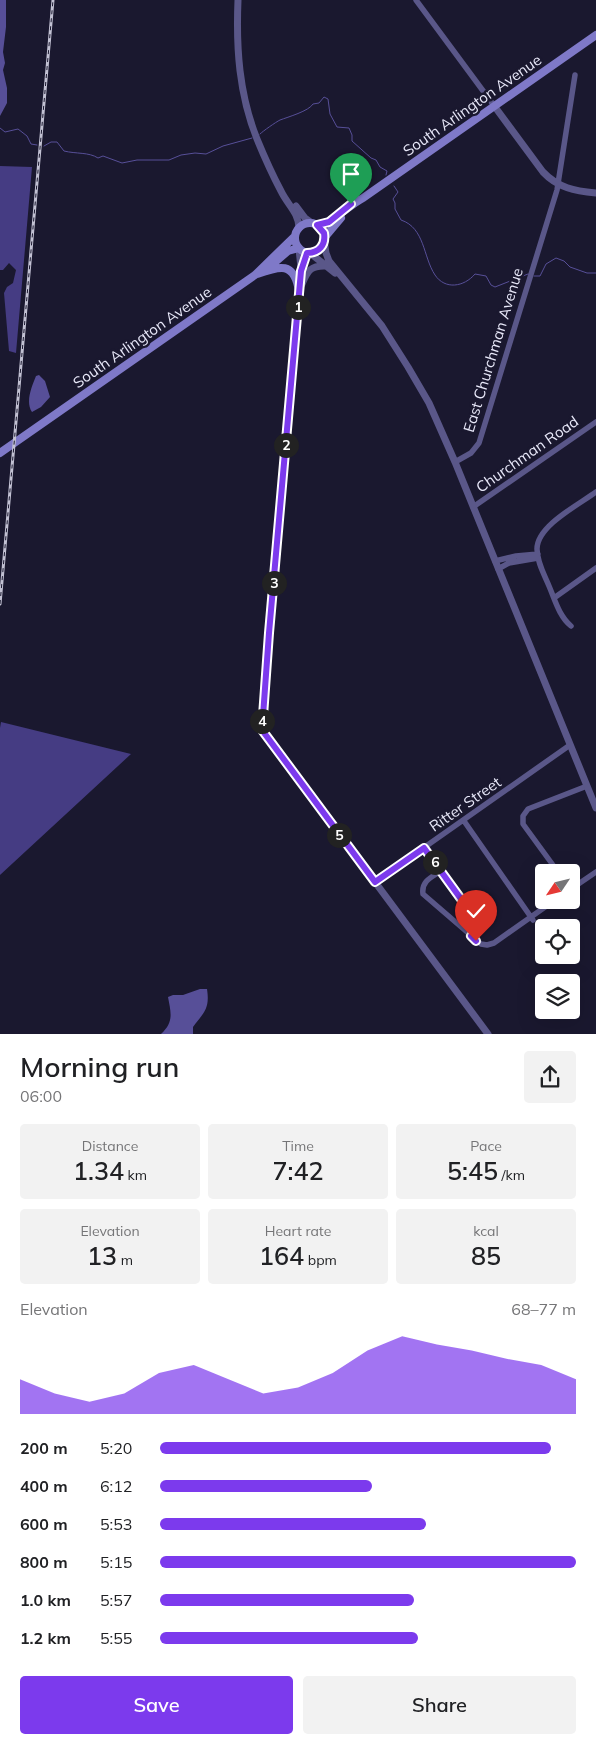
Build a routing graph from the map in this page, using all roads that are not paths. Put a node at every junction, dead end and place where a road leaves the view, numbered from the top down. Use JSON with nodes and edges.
{"nodes":[{"id":1,"x":238,"y":0,"type":"edge"},
{"id":2,"x":416,"y":0,"type":"edge"},
{"id":3,"x":596,"y":35,"type":"edge"},
{"id":4,"x":575,"y":75,"type":"dead end"},
{"id":5,"x":495,"y":107,"type":"junction"},
{"id":6,"x":275,"y":177,"type":"junction"},
{"id":7,"x":558,"y":184,"type":"junction"},
{"id":8,"x":596,"y":193,"type":"edge"},
{"id":9,"x":363,"y":198,"type":"junction"},
{"id":10,"x":314,"y":224,"type":"junction"},
{"id":11,"x":299,"y":228,"type":"junction"},
{"id":12,"x":295,"y":236,"type":"junction"},
{"id":13,"x":324,"y":238,"type":"junction"},
{"id":14,"x":299,"y":248,"type":"junction"},
{"id":15,"x":308,"y":253,"type":"junction"},
{"id":16,"x":327,"y":266,"type":"junction"},
{"id":17,"x":301,"y":271,"type":"junction"},
{"id":18,"x":264,"y":272,"type":"junction"},
{"id":19,"x":255,"y":275,"type":"junction"},
{"id":20,"x":299,"y":291,"type":"junction"},
{"id":21,"x":363,"y":300,"type":"junction"},
{"id":22,"x":596,"y":422,"type":"edge"},
{"id":23,"x":0,"y":453,"type":"edge"},
{"id":24,"x":455,"y":462,"type":"junction"},
{"id":25,"x":596,"y":492,"type":"edge"},
{"id":26,"x":473,"y":507,"type":"junction"},
{"id":27,"x":538,"y":556,"type":"junction"},
{"id":28,"x":495,"y":561,"type":"junction"},
{"id":29,"x":596,"y":568,"type":"edge"},
{"id":30,"x":498,"y":569,"type":"junction"},
{"id":31,"x":554,"y":598,"type":"junction"},
{"id":32,"x":571,"y":626,"type":"dead end"},
{"id":33,"x":570,"y":745,"type":"junction"},
{"id":34,"x":587,"y":786,"type":"junction"},
{"id":35,"x":596,"y":808,"type":"edge"},
{"id":36,"x":464,"y":821,"type":"junction"},
{"id":37,"x":424,"y":848,"type":"junction"},
{"id":38,"x":552,"y":864,"type":"edge"},
{"id":39,"x":441,"y":871,"type":"junction"},
{"id":40,"x":596,"y":872,"type":"edge"},
{"id":41,"x":375,"y":882,"type":"junction"},
{"id":42,"x":580,"y":883,"type":"edge"},
{"id":43,"x":544,"y":909,"type":"edge"},
{"id":44,"x":532,"y":918,"type":"junction"},
{"id":45,"x":471,"y":936,"type":"junction"},
{"id":46,"x":488,"y":1034,"type":"edge"}],
"edges":[{"from":1,"to":6,"type":"street"},
{"from":2,"to":5,"type":"street"},
{"from":3,"to":5,"type":"main road","name":"South Arlington Avenue"},
{"from":4,"to":7,"type":"street","name":"East Churchman Avenue"},
{"from":5,"to":7,"type":"street"},
{"from":5,"to":9,"type":"main road","name":"South Arlington Avenue"},
{"from":6,"to":10,"type":"street"},
{"from":6,"to":11,"type":"street"},
{"from":7,"to":8,"type":"street"},
{"from":7,"to":24,"type":"street","name":"East Churchman Avenue"},
{"from":9,"to":10,"type":"main road","name":"South Arlington Avenue"},
{"from":9,"to":13,"type":"main road","name":"South Arlington Avenue"},
{"from":10,"to":11,"type":"main road"},
{"from":10,"to":13,"type":"main road"},
{"from":11,"to":12,"type":"main road"},
{"from":12,"to":14,"type":"main road"},
{"from":12,"to":19,"type":"main road","name":"South Arlington Avenue"},
{"from":13,"to":15,"type":"main road"},
{"from":13,"to":21,"type":"street"},
{"from":14,"to":15,"type":"main road"},
{"from":14,"to":17,"type":"street"},
{"from":14,"to":18,"type":"main road"},
{"from":15,"to":16,"type":"street"},
{"from":15,"to":17,"type":"street"},
{"from":16,"to":20,"type":"street"},
{"from":16,"to":21,"type":"street"},
{"from":17,"to":20,"type":"street"},
{"from":18,"to":19,"type":"main road"},
{"from":18,"to":20,"type":"main road"},
{"from":19,"to":23,"type":"main road","name":"South Arlington Avenue"},
{"from":20,"to":41,"type":"street"},
{"from":21,"to":24,"type":"street"},
{"from":22,"to":26,"type":"street","name":"Churchman Road"},
{"from":24,"to":26,"type":"street"},
{"from":25,"to":27,"type":"street"},
{"from":26,"to":28,"type":"street"},
{"from":27,"to":28,"type":"street"},
{"from":27,"to":30,"type":"street"},
{"from":27,"to":31,"type":"street"},
{"from":28,"to":30,"type":"street"},
{"from":29,"to":31,"type":"street"},
{"from":30,"to":33,"type":"street"},
{"from":31,"to":32,"type":"street"},
{"from":33,"to":34,"type":"street"},
{"from":33,"to":36,"type":"street","name":"Ritter Street"},
{"from":34,"to":35,"type":"street"},
{"from":34,"to":38,"type":"street"},
{"from":36,"to":37,"type":"street","name":"Ritter Street"},
{"from":36,"to":44,"type":"street"},
{"from":37,"to":39,"type":"street"},
{"from":37,"to":41,"type":"street","name":"Ritter Street"},
{"from":39,"to":45,"type":"street"},
{"from":39,"to":45,"type":"street"},
{"from":40,"to":42,"type":"street"},
{"from":41,"to":46,"type":"street"},
{"from":43,"to":44,"type":"street"},
{"from":44,"to":45,"type":"street"}]}
